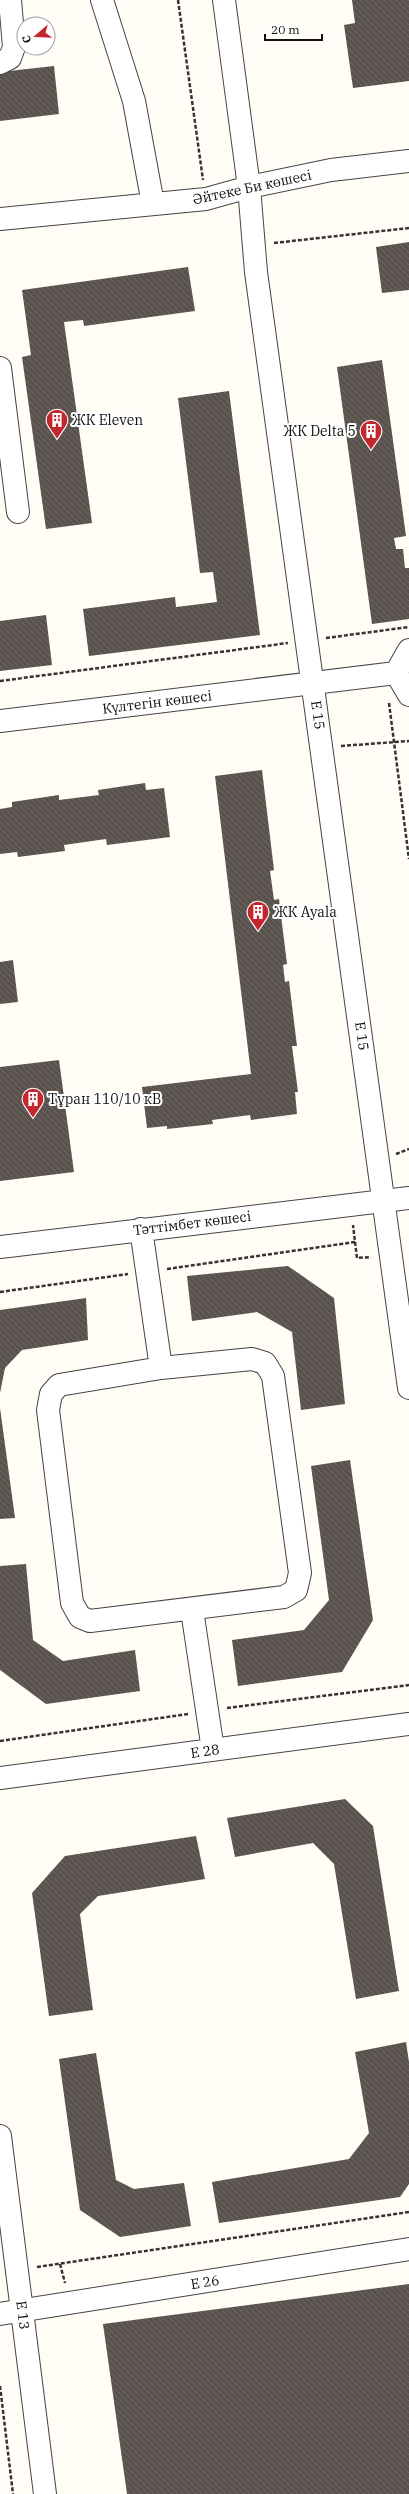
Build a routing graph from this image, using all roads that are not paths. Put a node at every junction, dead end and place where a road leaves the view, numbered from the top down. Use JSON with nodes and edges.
{"nodes":[{"id":1,"x":10,"y":0,"type":"edge"},
{"id":2,"x":102,"y":0,"type":"edge"},
{"id":3,"x":224,"y":0,"type":"edge"},
{"id":4,"x":0,"y":63,"type":"edge"},
{"id":5,"x":409,"y":161,"type":"edge"},
{"id":6,"x":248,"y":187,"type":"junction"},
{"id":7,"x":153,"y":204,"type":"junction"},
{"id":8,"x":0,"y":219,"type":"edge"},
{"id":9,"x":0,"y":368,"type":"edge"},
{"id":10,"x":18,"y":512,"type":"dead end"},
{"id":11,"x":409,"y":650,"type":"edge"},
{"id":12,"x":390,"y":674,"type":"junction"},
{"id":13,"x":313,"y":683,"type":"junction"},
{"id":14,"x":409,"y":695,"type":"edge"},
{"id":15,"x":0,"y":721,"type":"edge"},
{"id":16,"x":409,"y":1198,"type":"edge"},
{"id":17,"x":384,"y":1199,"type":"junction"},
{"id":18,"x":141,"y":1229,"type":"junction"},
{"id":19,"x":0,"y":1247,"type":"edge"},
{"id":20,"x":161,"y":1368,"type":"junction"},
{"id":21,"x":409,"y":1388,"type":"edge"},
{"id":22,"x":192,"y":1610,"type":"junction"},
{"id":23,"x":409,"y":1724,"type":"edge"},
{"id":24,"x":213,"y":1750,"type":"junction"},
{"id":25,"x":0,"y":1778,"type":"edge"},
{"id":26,"x":0,"y":2136,"type":"edge"},
{"id":27,"x":409,"y":2249,"type":"edge"},
{"id":28,"x":22,"y":2311,"type":"junction"},
{"id":29,"x":0,"y":2314,"type":"edge"},
{"id":30,"x":45,"y":2494,"type":"edge"}],
"edges":[{"from":1,"to":4,"type":"street"},
{"from":2,"to":7,"type":"street"},
{"from":3,"to":6,"type":"street","name":"E 15"},
{"from":5,"to":6,"type":"street","name":"Әйтеке Би көшесі"},
{"from":6,"to":7,"type":"street","name":"Әйтеке Би көшесі"},
{"from":6,"to":13,"type":"street","name":"E 15"},
{"from":7,"to":8,"type":"street","name":"Әйтеке Би көшесі"},
{"from":9,"to":10,"type":"street"},
{"from":11,"to":12,"type":"street"},
{"from":12,"to":13,"type":"street","name":"Күлтегін көшесі"},
{"from":12,"to":14,"type":"street"},
{"from":13,"to":15,"type":"street","name":"Күлтегін көшесі"},
{"from":13,"to":17,"type":"street","name":"E 15"},
{"from":16,"to":17,"type":"street","name":"Тәттімбет көшесі"},
{"from":17,"to":18,"type":"street","name":"Тәттімбет көшесі"},
{"from":17,"to":21,"type":"street","name":"E 15"},
{"from":18,"to":19,"type":"street","name":"Тәттімбет көшесі"},
{"from":18,"to":20,"type":"street"},
{"from":20,"to":22,"type":"street"},
{"from":20,"to":22,"type":"street"},
{"from":22,"to":24,"type":"street"},
{"from":23,"to":24,"type":"street","name":"E 28"},
{"from":24,"to":25,"type":"street","name":"E 28"},
{"from":26,"to":28,"type":"street","name":"E 13"},
{"from":27,"to":28,"type":"street","name":"E 26"},
{"from":28,"to":29,"type":"street","name":"E 26"},
{"from":28,"to":30,"type":"street","name":"E 13"}]}
